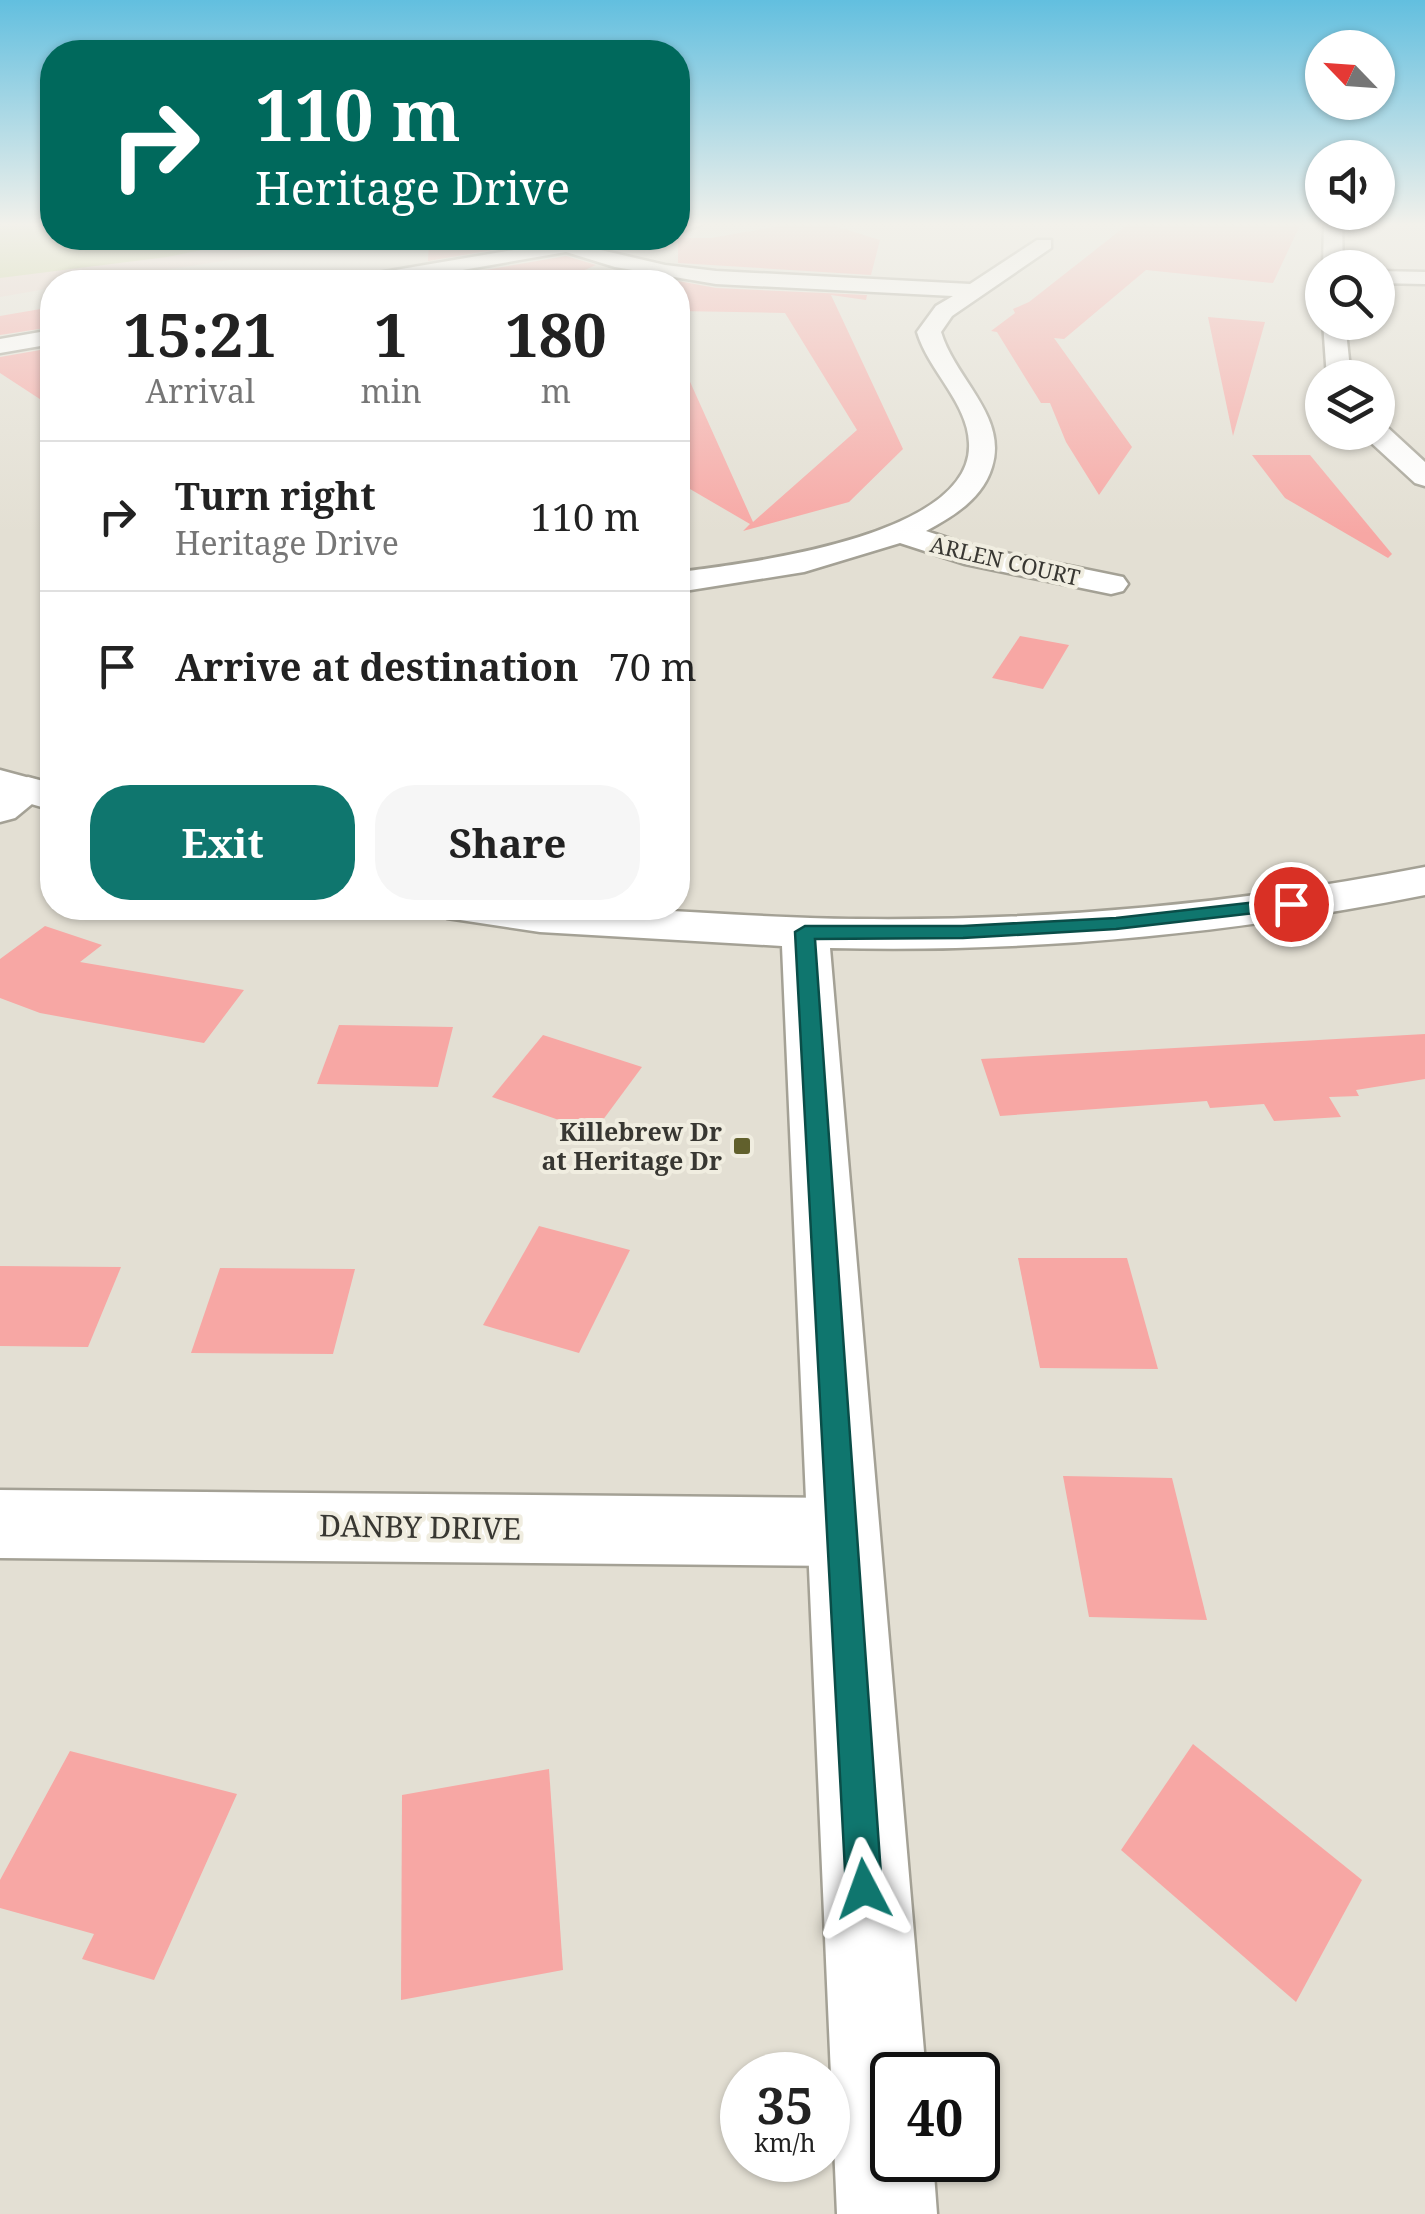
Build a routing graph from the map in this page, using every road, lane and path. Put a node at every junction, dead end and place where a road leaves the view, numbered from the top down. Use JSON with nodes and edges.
{"nodes":[{"id":1,"x":931,"y":327,"type":"edge"},
{"id":2,"x":40,"y":338,"type":"edge"},
{"id":3,"x":0,"y":346,"type":"edge"},
{"id":4,"x":1395,"y":449,"type":"edge"},
{"id":5,"x":1425,"y":477,"type":"edge"},
{"id":6,"x":900,"y":533,"type":"junction"},
{"id":7,"x":690,"y":581,"type":"edge"},
{"id":8,"x":1111,"y":584,"type":"dead end"},
{"id":9,"x":1425,"y":881,"type":"edge"},
{"id":10,"x":568,"y":920,"type":"edge"},
{"id":11,"x":805,"y":932,"type":"junction"},
{"id":12,"x":0,"y":1524,"type":"edge"},
{"id":13,"x":840,"y":1532,"type":"junction"},
{"id":14,"x":887,"y":2214,"type":"edge"}],
"edges":[{"from":1,"to":6,"type":"street"},
{"from":2,"to":3,"type":"street"},
{"from":4,"to":5,"type":"street"},
{"from":6,"to":7,"type":"street"},
{"from":6,"to":8,"type":"street","name":"ARLEN COURT"},
{"from":9,"to":11,"type":"street"},
{"from":10,"to":11,"type":"street"},
{"from":11,"to":13,"type":"street"},
{"from":12,"to":13,"type":"street","name":"DANBY DRIVE"},
{"from":13,"to":14,"type":"street"}]}
